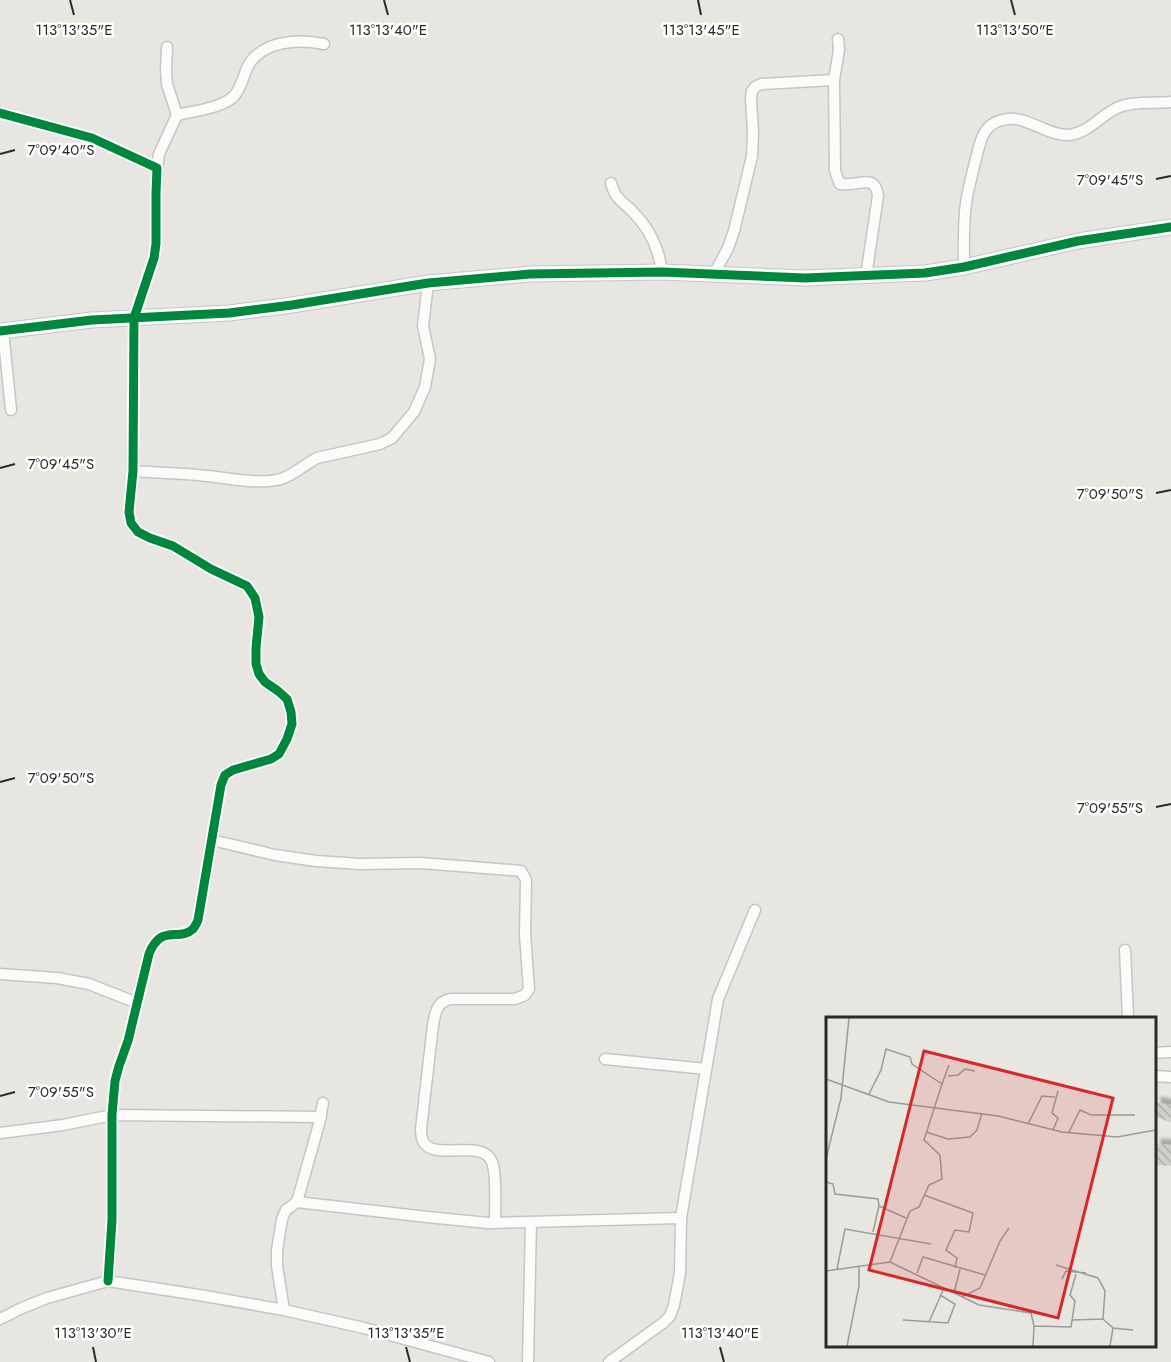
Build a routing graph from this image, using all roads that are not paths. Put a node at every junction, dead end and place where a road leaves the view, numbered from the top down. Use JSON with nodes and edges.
{"nodes":[{"id":1,"x":838,"y":39,"type":"dead end"},
{"id":2,"x":324,"y":44,"type":"dead end"},
{"id":3,"x":167,"y":47,"type":"dead end"},
{"id":4,"x":834,"y":80,"type":"junction"},
{"id":5,"x":1171,"y":102,"type":"edge"},
{"id":6,"x":0,"y":113,"type":"edge"},
{"id":7,"x":177,"y":115,"type":"junction"},
{"id":8,"x":157,"y":168,"type":"junction"},
{"id":9,"x":611,"y":183,"type":"dead end"},
{"id":10,"x":1171,"y":227,"type":"edge"},
{"id":11,"x":964,"y":267,"type":"junction"},
{"id":12,"x":662,"y":272,"type":"junction"},
{"id":13,"x":714,"y":274,"type":"junction"},
{"id":14,"x":866,"y":276,"type":"junction"},
{"id":15,"x":428,"y":283,"type":"junction"},
{"id":16,"x":134,"y":318,"type":"junction"},
{"id":17,"x":1,"y":331,"type":"edge"},
{"id":18,"x":11,"y":410,"type":"dead end"},
{"id":19,"x":133,"y":471,"type":"junction"},
{"id":20,"x":212,"y":840,"type":"junction"},
{"id":21,"x":755,"y":910,"type":"dead end"},
{"id":22,"x":1125,"y":950,"type":"dead end"},
{"id":23,"x":0,"y":975,"type":"edge"},
{"id":24,"x":137,"y":1003,"type":"junction"},
{"id":25,"x":1128,"y":1017,"type":"edge"},
{"id":26,"x":1171,"y":1052,"type":"edge"},
{"id":27,"x":1156,"y":1053,"type":"edge"},
{"id":28,"x":605,"y":1059,"type":"dead end"},
{"id":29,"x":705,"y":1069,"type":"junction"},
{"id":30,"x":1156,"y":1076,"type":"edge"},
{"id":31,"x":1171,"y":1077,"type":"edge"},
{"id":32,"x":323,"y":1103,"type":"dead end"},
{"id":33,"x":112,"y":1115,"type":"junction"},
{"id":34,"x":321,"y":1117,"type":"junction"},
{"id":35,"x":0,"y":1133,"type":"edge"},
{"id":36,"x":297,"y":1202,"type":"junction"},
{"id":37,"x":681,"y":1218,"type":"junction"},
{"id":38,"x":531,"y":1222,"type":"junction"},
{"id":39,"x":495,"y":1223,"type":"junction"},
{"id":40,"x":108,"y":1281,"type":"junction"},
{"id":41,"x":284,"y":1310,"type":"junction"},
{"id":42,"x":0,"y":1319,"type":"edge"},
{"id":43,"x":459,"y":1358,"type":"edge"},
{"id":44,"x":489,"y":1362,"type":"edge"},
{"id":45,"x":528,"y":1362,"type":"edge"},
{"id":46,"x":609,"y":1362,"type":"edge"}],
"edges":[{"from":1,"to":4,"type":"street"},
{"from":2,"to":7,"type":"street"},
{"from":3,"to":7,"type":"street"},
{"from":4,"to":13,"type":"street"},
{"from":4,"to":14,"type":"street"},
{"from":5,"to":11,"type":"street"},
{"from":6,"to":8,"type":"street"},
{"from":7,"to":8,"type":"street"},
{"from":8,"to":16,"type":"street"},
{"from":9,"to":12,"type":"street"},
{"from":10,"to":11,"type":"street"},
{"from":11,"to":14,"type":"street"},
{"from":12,"to":13,"type":"street"},
{"from":12,"to":15,"type":"street"},
{"from":13,"to":14,"type":"street"},
{"from":15,"to":16,"type":"street"},
{"from":15,"to":19,"type":"street"},
{"from":16,"to":17,"type":"street"},
{"from":16,"to":19,"type":"street"},
{"from":17,"to":18,"type":"street"},
{"from":19,"to":20,"type":"street"},
{"from":20,"to":24,"type":"street"},
{"from":20,"to":39,"type":"street"},
{"from":21,"to":29,"type":"street"},
{"from":22,"to":25,"type":"street"},
{"from":23,"to":24,"type":"street"},
{"from":24,"to":33,"type":"street"},
{"from":26,"to":27,"type":"street"},
{"from":28,"to":29,"type":"street"},
{"from":29,"to":37,"type":"street"},
{"from":30,"to":31,"type":"street"},
{"from":32,"to":34,"type":"street"},
{"from":33,"to":34,"type":"street"},
{"from":33,"to":35,"type":"street"},
{"from":33,"to":40,"type":"street"},
{"from":34,"to":36,"type":"street"},
{"from":36,"to":39,"type":"street"},
{"from":36,"to":41,"type":"street"},
{"from":37,"to":38,"type":"street"},
{"from":37,"to":46,"type":"street"},
{"from":38,"to":39,"type":"street"},
{"from":38,"to":45,"type":"street"},
{"from":40,"to":41,"type":"street"},
{"from":40,"to":42,"type":"street"},
{"from":41,"to":43,"type":"street"},
{"from":43,"to":44,"type":"street"}]}
